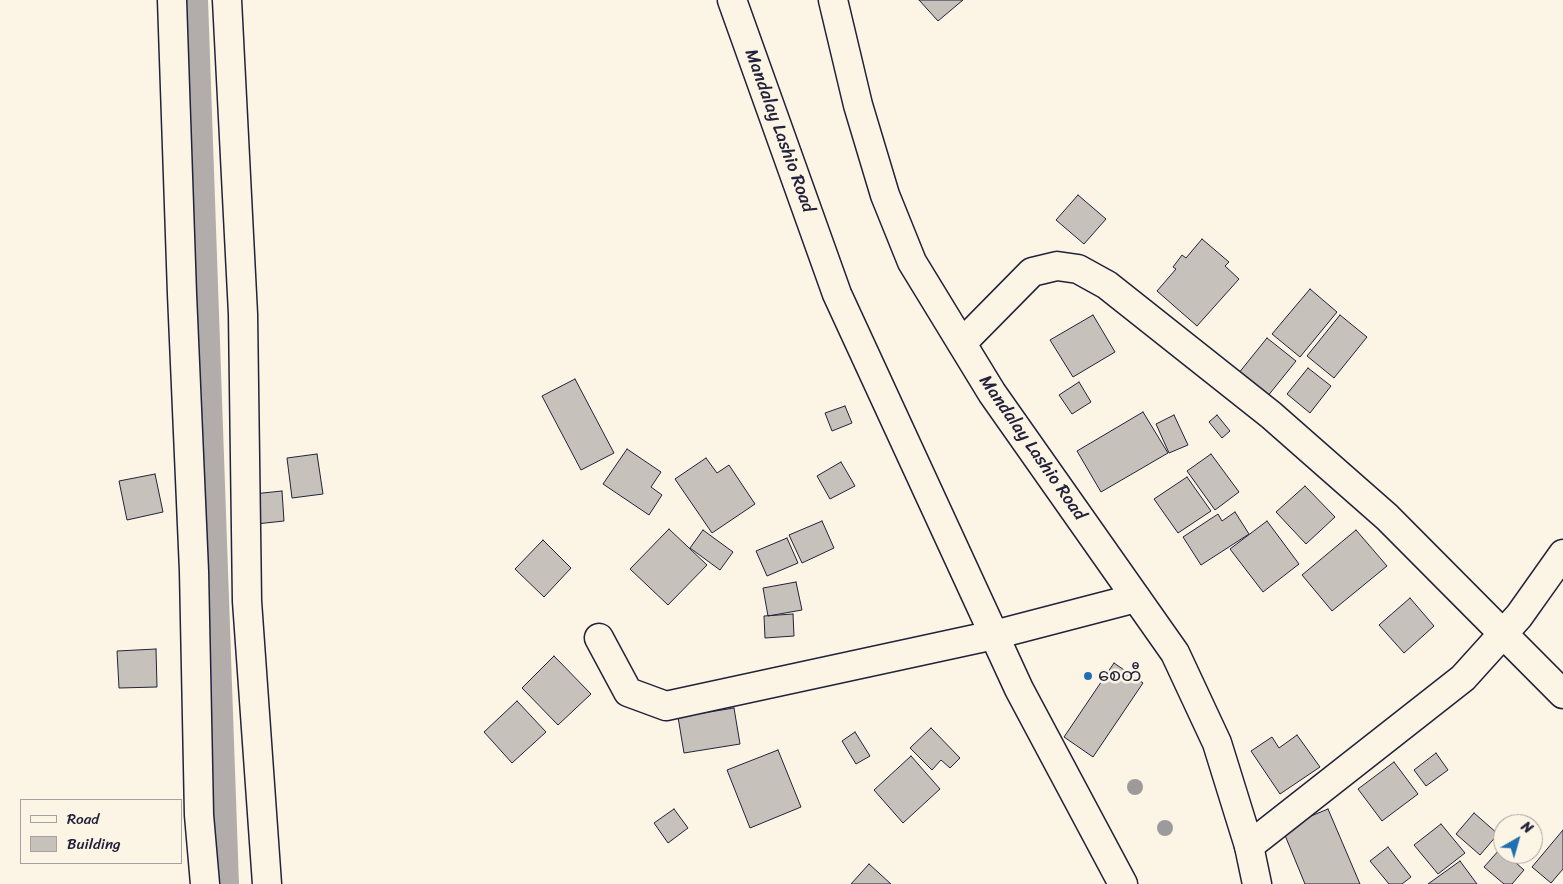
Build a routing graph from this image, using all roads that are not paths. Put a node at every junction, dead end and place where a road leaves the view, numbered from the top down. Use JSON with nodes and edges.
{"nodes":[{"id":1,"x":172,"y":0,"type":"edge"},
{"id":2,"x":227,"y":0,"type":"edge"},
{"id":3,"x":732,"y":0,"type":"edge"},
{"id":4,"x":833,"y":0,"type":"edge"},
{"id":5,"x":962,"y":343,"type":"junction"},
{"id":6,"x":1563,"y":554,"type":"edge"},
{"id":7,"x":1136,"y":598,"type":"junction"},
{"id":8,"x":1503,"y":634,"type":"junction"},
{"id":9,"x":994,"y":635,"type":"junction"},
{"id":10,"x":599,"y":638,"type":"dead end"},
{"id":11,"x":1563,"y":694,"type":"edge"},
{"id":12,"x":1249,"y":846,"type":"junction"},
{"id":13,"x":205,"y":884,"type":"edge"},
{"id":14,"x":267,"y":884,"type":"edge"},
{"id":15,"x":1123,"y":884,"type":"edge"},
{"id":16,"x":1257,"y":884,"type":"edge"}],
"edges":[{"from":1,"to":13,"type":"main road"},
{"from":2,"to":14,"type":"main road"},
{"from":3,"to":9,"type":"main road","name":"Mandalay Lashio Road"},
{"from":4,"to":5,"type":"main road","name":"Mandalay Lashio Road"},
{"from":5,"to":7,"type":"main road","name":"Mandalay Lashio Road"},
{"from":5,"to":8,"type":"main road"},
{"from":6,"to":8,"type":"main road"},
{"from":7,"to":9,"type":"main road"},
{"from":7,"to":12,"type":"main road","name":"Mandalay Lashio Road"},
{"from":8,"to":11,"type":"main road"},
{"from":8,"to":12,"type":"main road"},
{"from":9,"to":10,"type":"main road"},
{"from":9,"to":15,"type":"main road","name":"Mandalay Lashio Road"},
{"from":12,"to":16,"type":"main road","name":"Mandalay Lashio Road"}]}
